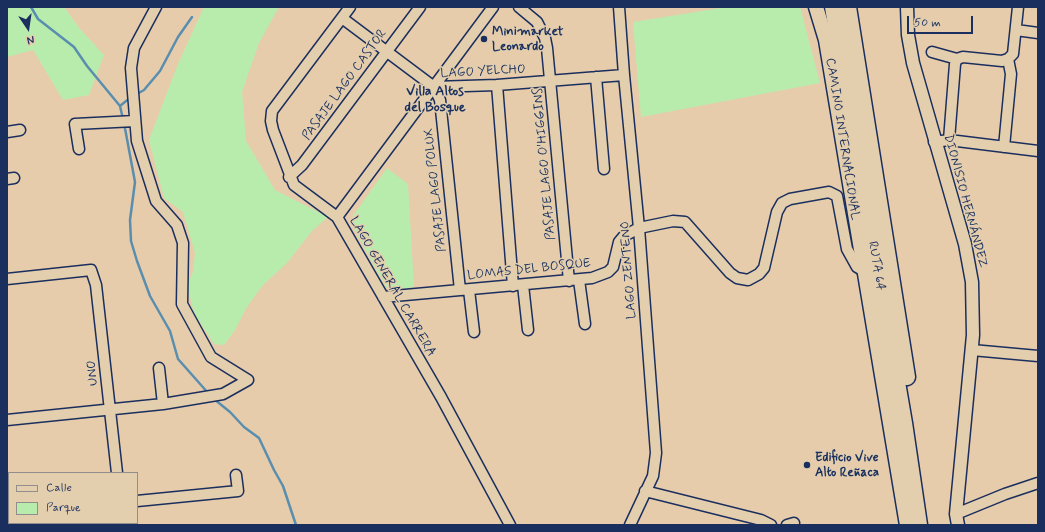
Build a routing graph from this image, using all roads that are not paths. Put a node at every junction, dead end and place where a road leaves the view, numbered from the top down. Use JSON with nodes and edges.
{"nodes":[{"id":1,"x":156,"y":7,"type":"edge"},
{"id":2,"x":350,"y":7,"type":"edge"},
{"id":3,"x":420,"y":7,"type":"edge"},
{"id":4,"x":493,"y":7,"type":"edge"},
{"id":5,"x":519,"y":7,"type":"edge"},
{"id":6,"x":619,"y":7,"type":"edge"},
{"id":7,"x":816,"y":7,"type":"edge"},
{"id":8,"x":833,"y":7,"type":"edge"},
{"id":9,"x":848,"y":7,"type":"edge"},
{"id":10,"x":906,"y":7,"type":"edge"},
{"id":11,"x":1018,"y":7,"type":"edge"},
{"id":12,"x":342,"y":18,"type":"junction"},
{"id":13,"x":1016,"y":30,"type":"junction"},
{"id":14,"x":1038,"y":33,"type":"edge"},
{"id":15,"x":386,"y":50,"type":"junction"},
{"id":16,"x":932,"y":52,"type":"dead end"},
{"id":17,"x":1008,"y":59,"type":"junction"},
{"id":18,"x":957,"y":60,"type":"junction"},
{"id":19,"x":624,"y":75,"type":"junction"},
{"id":20,"x":596,"y":77,"type":"junction"},
{"id":21,"x":550,"y":80,"type":"junction"},
{"id":22,"x":497,"y":85,"type":"junction"},
{"id":23,"x":434,"y":87,"type":"junction"},
{"id":24,"x":135,"y":121,"type":"junction"},
{"id":25,"x":20,"y":130,"type":"dead end"},
{"id":26,"x":7,"y":132,"type":"edge"},
{"id":27,"x":949,"y":140,"type":"junction"},
{"id":28,"x":934,"y":142,"type":"junction"},
{"id":29,"x":1004,"y":147,"type":"junction"},
{"id":30,"x":79,"y":149,"type":"dead end"},
{"id":31,"x":1038,"y":151,"type":"edge"},
{"id":32,"x":604,"y":169,"type":"dead end"},
{"id":33,"x":289,"y":177,"type":"junction"},
{"id":34,"x":834,"y":193,"type":"joint"},
{"id":35,"x":337,"y":217,"type":"junction"},
{"id":36,"x":639,"y":228,"type":"junction"},
{"id":37,"x":864,"y":271,"type":"junction"},
{"id":38,"x":7,"y":278,"type":"edge"},
{"id":39,"x":574,"y":280,"type":"junction"},
{"id":40,"x":518,"y":285,"type":"junction"},
{"id":41,"x":464,"y":290,"type":"junction"},
{"id":42,"x":382,"y":298,"type":"junction"},
{"id":43,"x":586,"y":324,"type":"dead end"},
{"id":44,"x":528,"y":330,"type":"dead end"},
{"id":45,"x":474,"y":332,"type":"dead end"},
{"id":46,"x":972,"y":350,"type":"junction"},
{"id":47,"x":1038,"y":356,"type":"edge"},
{"id":48,"x":159,"y":368,"type":"dead end"},
{"id":49,"x":163,"y":404,"type":"junction"},
{"id":50,"x":110,"y":409,"type":"junction"},
{"id":51,"x":7,"y":420,"type":"edge"},
{"id":52,"x":117,"y":472,"type":"edge"},
{"id":53,"x":236,"y":475,"type":"dead end"},
{"id":54,"x":1038,"y":483,"type":"edge"},
{"id":55,"x":645,"y":491,"type":"junction"},
{"id":56,"x":138,"y":501,"type":"edge"},
{"id":57,"x":957,"y":519,"type":"edge"},
{"id":58,"x":510,"y":525,"type":"edge"},
{"id":59,"x":630,"y":525,"type":"edge"},
{"id":60,"x":771,"y":525,"type":"edge"},
{"id":61,"x":907,"y":525,"type":"edge"},
{"id":62,"x":919,"y":525,"type":"edge"},
{"id":63,"x":930,"y":525,"type":"edge"}],
"edges":[{"from":1,"to":24,"type":"street"},
{"from":2,"to":12,"type":"street","name":"LAGO GENERAL CARRERA"},
{"from":3,"to":15,"type":"street","name":"PASAJE LAGO CASTOR"},
{"from":4,"to":23,"type":"street"},
{"from":5,"to":21,"type":"street","name":"PASAJE LAGO O'HIGGINS"},
{"from":6,"to":19,"type":"street","name":"LAGO ZENTENO"},
{"from":7,"to":37,"type":"main road","name":"CAMINO INTERNACIONAL"},
{"from":8,"to":62,"type":"highway","name":"RUTA 64"},
{"from":9,"to":63,"type":"highway","name":"RUTA 64"},
{"from":10,"to":28,"type":"street","name":"DIONISIO HERNÁNDEZ"},
{"from":11,"to":13,"type":"street"},
{"from":12,"to":15,"type":"street","name":"LAGO YELCHO"},
{"from":12,"to":33,"type":"street","name":"LAGO GENERAL CARRERA"},
{"from":13,"to":14,"type":"street"},
{"from":13,"to":17,"type":"street"},
{"from":15,"to":23,"type":"street","name":"LAGO YELCHO"},
{"from":15,"to":33,"type":"street","name":"PASAJE LAGO CASTOR"},
{"from":16,"to":18,"type":"street"},
{"from":17,"to":18,"type":"street"},
{"from":17,"to":29,"type":"street"},
{"from":18,"to":27,"type":"street"},
{"from":19,"to":20,"type":"street","name":"LAGO YELCHO"},
{"from":19,"to":36,"type":"street","name":"LAGO ZENTENO"},
{"from":20,"to":21,"type":"street","name":"LAGO YELCHO"},
{"from":20,"to":32,"type":"street"},
{"from":21,"to":22,"type":"street","name":"LAGO YELCHO"},
{"from":21,"to":39,"type":"street","name":"PASAJE LAGO O'HIGGINS"},
{"from":22,"to":23,"type":"street","name":"LAGO YELCHO"},
{"from":22,"to":40,"type":"street"},
{"from":23,"to":35,"type":"street"},
{"from":23,"to":41,"type":"street","name":"PASAJE LAGO POLUX"},
{"from":24,"to":30,"type":"street"},
{"from":24,"to":49,"type":"street"},
{"from":25,"to":26,"type":"street"},
{"from":27,"to":28,"type":"street"},
{"from":27,"to":29,"type":"street"},
{"from":28,"to":46,"type":"street","name":"DIONISIO HERNÁNDEZ"},
{"from":29,"to":31,"type":"street"},
{"from":33,"to":35,"type":"street","name":"LAGO GENERAL CARRERA"},
{"from":34,"to":36,"type":"street","name":"LOMAS DEL BOSQUE"},
{"from":34,"to":37,"type":"street","name":"CAMINO INTERNACIONAL"},
{"from":35,"to":42,"type":"street","name":"LAGO GENERAL CARRERA"},
{"from":36,"to":39,"type":"street","name":"LOMAS DEL BOSQUE"},
{"from":36,"to":55,"type":"street","name":"LAGO ZENTENO"},
{"from":37,"to":61,"type":"main road","name":"CAMINO INTERNACIONAL"},
{"from":38,"to":50,"type":"street","name":"UNO"},
{"from":39,"to":40,"type":"street","name":"LOMAS DEL BOSQUE"},
{"from":39,"to":43,"type":"street","name":"PASAJE LAGO O'HIGGINS"},
{"from":40,"to":41,"type":"street","name":"LOMAS DEL BOSQUE"},
{"from":40,"to":44,"type":"street"},
{"from":41,"to":42,"type":"street","name":"LOMAS DEL BOSQUE"},
{"from":41,"to":45,"type":"street","name":"PASAJE LAGO POLUX"},
{"from":42,"to":58,"type":"street","name":"LAGO GENERAL CARRERA"},
{"from":46,"to":47,"type":"street"},
{"from":46,"to":57,"type":"street","name":"DIONISIO HERNÁNDEZ"},
{"from":48,"to":49,"type":"street"},
{"from":49,"to":50,"type":"street"},
{"from":50,"to":51,"type":"street"},
{"from":50,"to":52,"type":"street","name":"UNO"},
{"from":53,"to":56,"type":"street"},
{"from":54,"to":57,"type":"street"},
{"from":55,"to":59,"type":"street","name":"LAGO ZENTENO"},
{"from":55,"to":60,"type":"street"}]}
